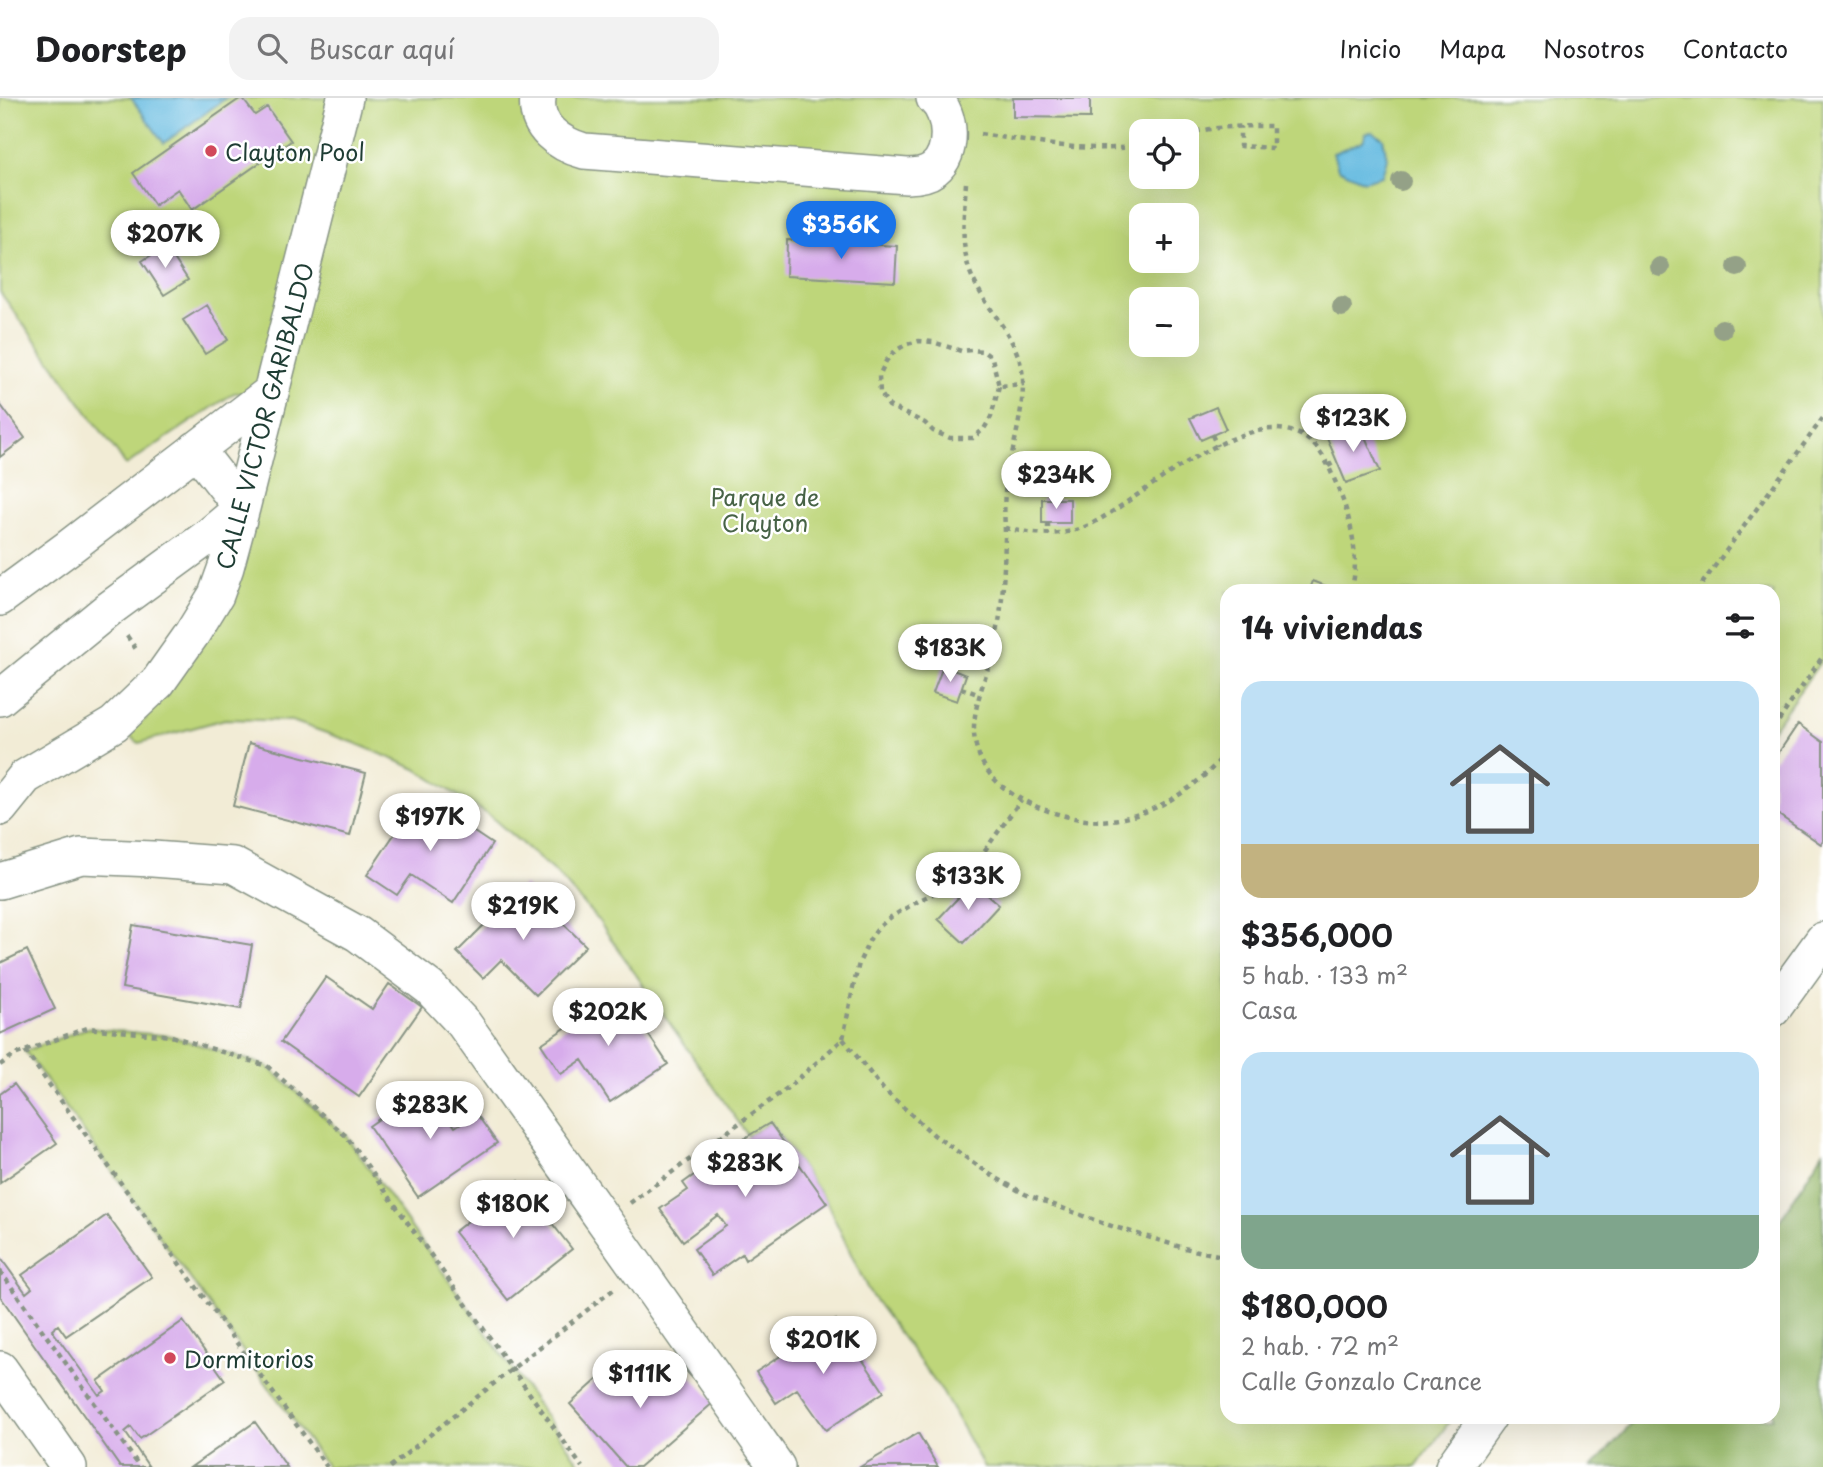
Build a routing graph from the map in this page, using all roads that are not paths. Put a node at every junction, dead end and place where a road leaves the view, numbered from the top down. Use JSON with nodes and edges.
{"nodes":[{"id":1,"x":345,"y":98,"type":"edge"},
{"id":2,"x":538,"y":98,"type":"edge"},
{"id":3,"x":934,"y":98,"type":"edge"},
{"id":4,"x":270,"y":393,"type":"junction"},
{"id":5,"x":196,"y":449,"type":"junction"},
{"id":6,"x":242,"y":508,"type":"junction"},
{"id":7,"x":0,"y":598,"type":"edge"},
{"id":8,"x":0,"y":698,"type":"edge"},
{"id":9,"x":0,"y":808,"type":"edge"},
{"id":10,"x":0,"y":881,"type":"edge"},
{"id":11,"x":1823,"y":940,"type":"edge"},
{"id":12,"x":1780,"y":999,"type":"edge"},
{"id":13,"x":0,"y":1368,"type":"edge"},
{"id":14,"x":1484,"y":1424,"type":"edge"},
{"id":15,"x":69,"y":1467,"type":"edge"},
{"id":16,"x":777,"y":1467,"type":"edge"},
{"id":17,"x":1453,"y":1467,"type":"edge"}],
"edges":[{"from":1,"to":4,"type":"street","name":"CALLE VICTOR GARIBALDO"},
{"from":2,"to":3,"type":"street"},
{"from":4,"to":5,"type":"street"},
{"from":4,"to":6,"type":"street","name":"CALLE VICTOR GARIBALDO"},
{"from":5,"to":6,"type":"street"},
{"from":5,"to":7,"type":"street"},
{"from":6,"to":8,"type":"street"},
{"from":6,"to":9,"type":"street","name":"CALLE VICTOR GARIBALDO"},
{"from":10,"to":16,"type":"street"},
{"from":11,"to":12,"type":"street"},
{"from":13,"to":15,"type":"street"},
{"from":14,"to":17,"type":"street"}]}
